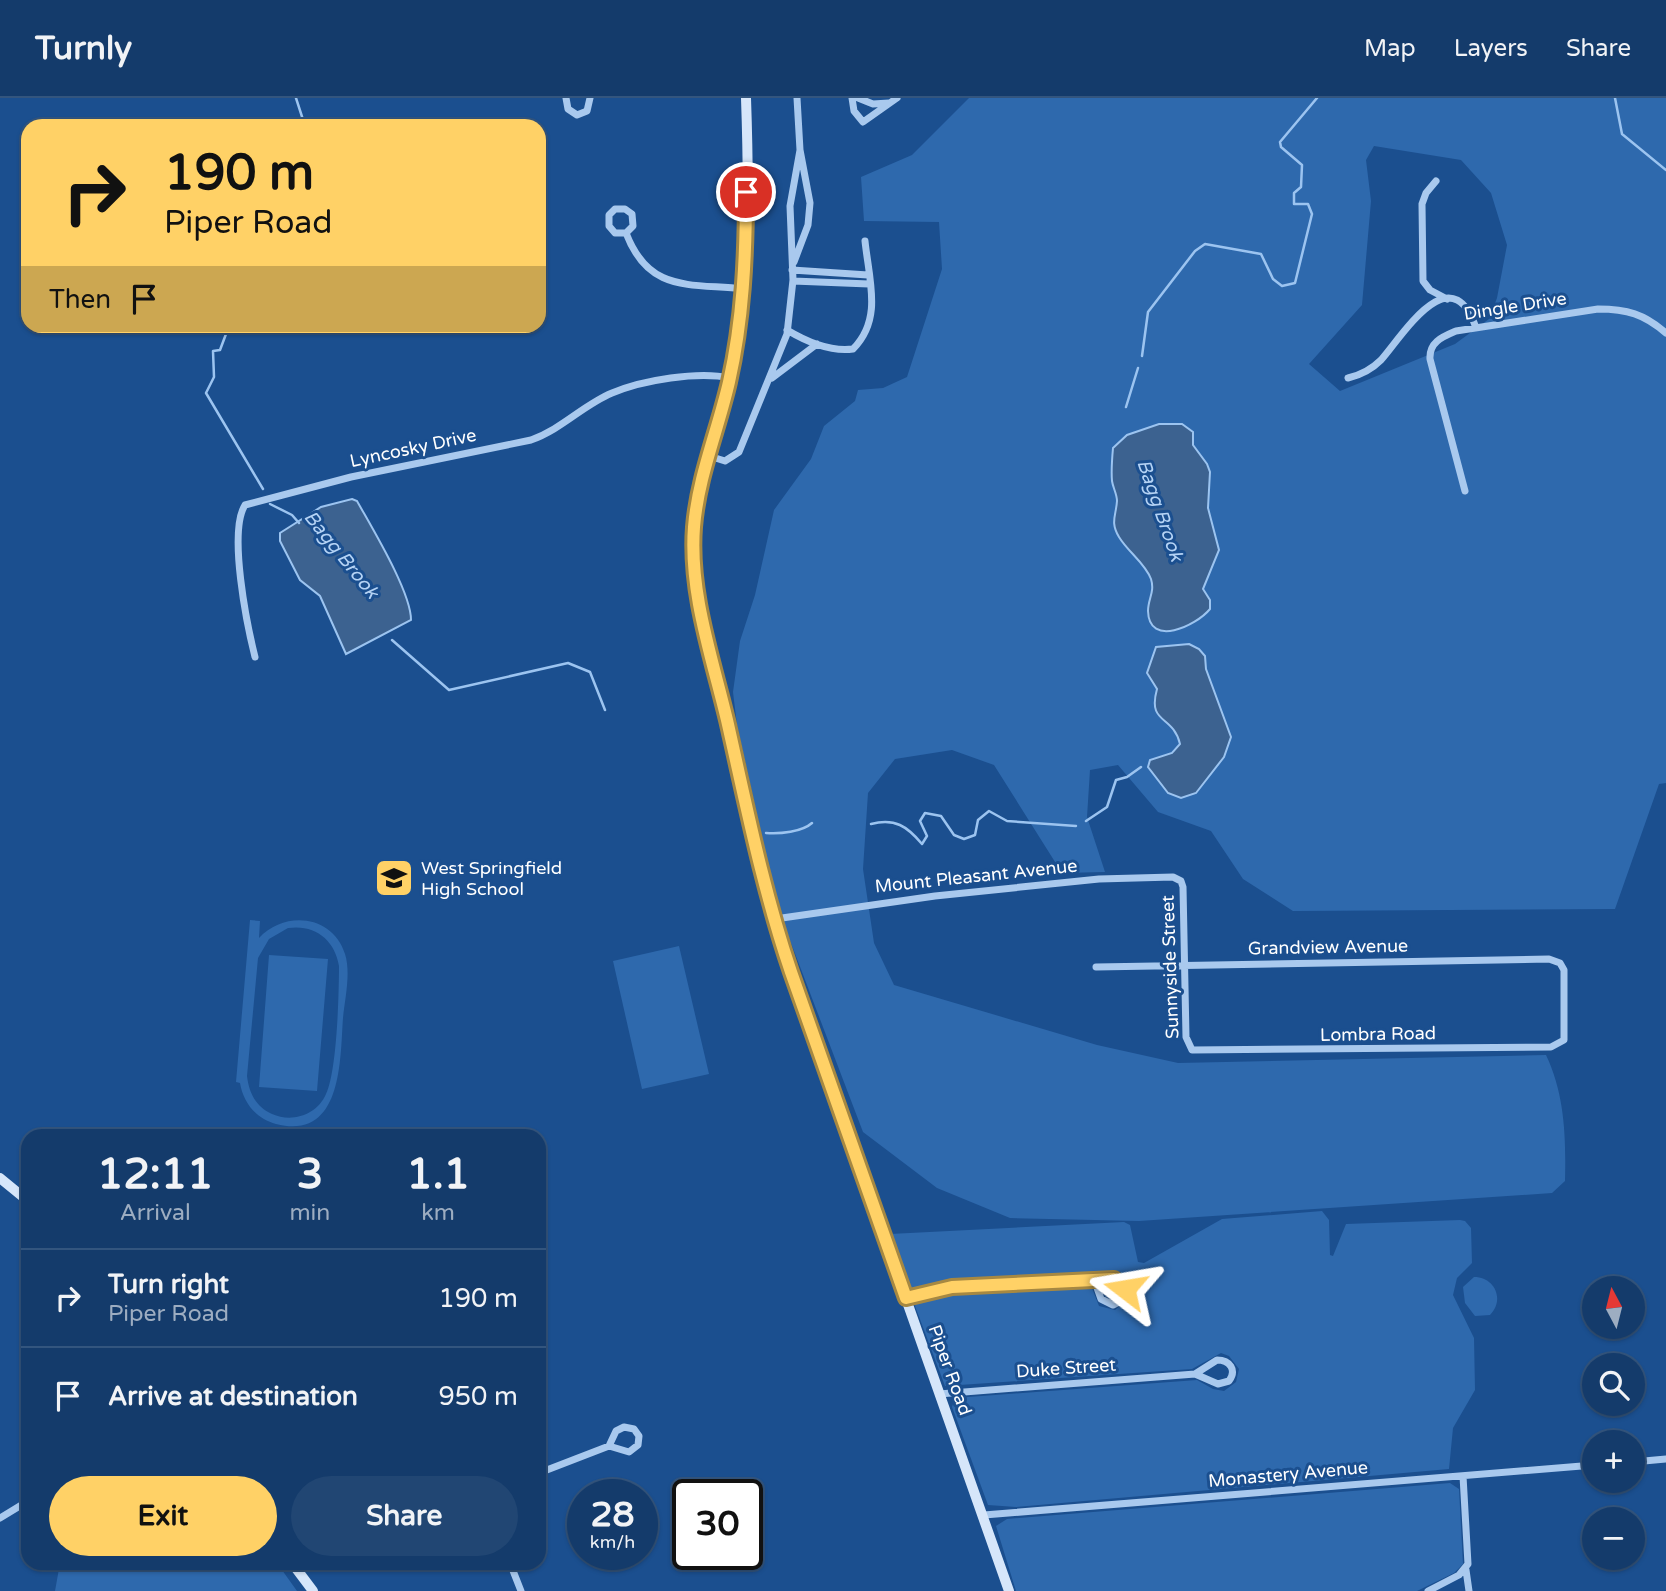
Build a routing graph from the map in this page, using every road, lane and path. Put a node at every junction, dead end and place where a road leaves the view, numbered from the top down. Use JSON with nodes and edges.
{"nodes":[{"id":1,"x":566,"y":98,"type":"edge"},
{"id":2,"x":590,"y":98,"type":"edge"},
{"id":3,"x":746,"y":98,"type":"edge"},
{"id":4,"x":797,"y":98,"type":"edge"},
{"id":5,"x":852,"y":98,"type":"edge"},
{"id":6,"x":858,"y":98,"type":"edge"},
{"id":7,"x":897,"y":99,"type":"edge"},
{"id":8,"x":800,"y":150,"type":"junction"},
{"id":9,"x":1436,"y":181,"type":"dead end"},
{"id":10,"x":626,"y":233,"type":"dead end"},
{"id":11,"x":865,"y":242,"type":"dead end"},
{"id":12,"x":792,"y":270,"type":"junction"},
{"id":13,"x":868,"y":275,"type":"junction"},
{"id":14,"x":793,"y":281,"type":"junction"},
{"id":15,"x":869,"y":284,"type":"junction"},
{"id":16,"x":743,"y":289,"type":"junction"},
{"id":17,"x":1448,"y":299,"type":"junction"},
{"id":18,"x":1476,"y":328,"type":"junction"},
{"id":19,"x":787,"y":330,"type":"junction"},
{"id":20,"x":1666,"y":333,"type":"edge"},
{"id":21,"x":817,"y":344,"type":"junction"},
{"id":22,"x":730,"y":378,"type":"junction"},
{"id":23,"x":771,"y":378,"type":"junction"},
{"id":24,"x":1348,"y":378,"type":"dead end"},
{"id":25,"x":709,"y":456,"type":"junction"},
{"id":26,"x":1465,"y":491,"type":"dead end"},
{"id":27,"x":255,"y":657,"type":"dead end"},
{"id":28,"x":1181,"y":881,"type":"joint"},
{"id":29,"x":774,"y":919,"type":"junction"},
{"id":30,"x":1096,"y":967,"type":"dead end"},
{"id":31,"x":1185,"y":967,"type":"junction"},
{"id":32,"x":1563,"y":1042,"type":"joint"},
{"id":33,"x":1192,"y":1050,"type":"joint"},
{"id":34,"x":0,"y":1178,"type":"edge"},
{"id":35,"x":21,"y":1195,"type":"edge"},
{"id":36,"x":1095,"y":1282,"type":"junction"},
{"id":37,"x":906,"y":1298,"type":"junction"},
{"id":38,"x":1195,"y":1374,"type":"junction"},
{"id":39,"x":939,"y":1394,"type":"junction"},
{"id":40,"x":609,"y":1446,"type":"junction"},
{"id":41,"x":1666,"y":1459,"type":"edge"},
{"id":42,"x":1645,"y":1461,"type":"edge"},
{"id":43,"x":1582,"y":1466,"type":"edge"},
{"id":44,"x":546,"y":1470,"type":"edge"},
{"id":45,"x":1463,"y":1476,"type":"junction"},
{"id":46,"x":21,"y":1505,"type":"edge"},
{"id":47,"x":984,"y":1515,"type":"junction"},
{"id":48,"x":0,"y":1518,"type":"edge"},
{"id":49,"x":300,"y":1570,"type":"edge"},
{"id":50,"x":513,"y":1570,"type":"edge"},
{"id":51,"x":1466,"y":1570,"type":"junction"},
{"id":52,"x":313,"y":1591,"type":"edge"},
{"id":53,"x":521,"y":1591,"type":"edge"},
{"id":54,"x":1009,"y":1591,"type":"edge"},
{"id":55,"x":1428,"y":1591,"type":"edge"},
{"id":56,"x":1469,"y":1591,"type":"edge"}],
"edges":[{"from":1,"to":2,"type":"street"},
{"from":3,"to":16,"type":"main road","name":"Piper Road"},
{"from":4,"to":8,"type":"street"},
{"from":5,"to":7,"type":"street"},
{"from":6,"to":7,"type":"street"},
{"from":8,"to":12,"type":"street"},
{"from":8,"to":12,"type":"street"},
{"from":9,"to":17,"type":"street"},
{"from":10,"to":16,"type":"street"},
{"from":11,"to":13,"type":"street"},
{"from":12,"to":13,"type":"street"},
{"from":12,"to":14,"type":"street"},
{"from":13,"to":15,"type":"street"},
{"from":14,"to":15,"type":"street"},
{"from":14,"to":19,"type":"street"},
{"from":15,"to":21,"type":"street"},
{"from":16,"to":22,"type":"main road","name":"Piper Road"},
{"from":17,"to":18,"type":"street"},
{"from":17,"to":24,"type":"street"},
{"from":18,"to":20,"type":"street","name":"Dingle Drive"},
{"from":18,"to":26,"type":"street","name":"Dingle Drive"},
{"from":19,"to":21,"type":"street"},
{"from":19,"to":23,"type":"street"},
{"from":21,"to":23,"type":"street"},
{"from":22,"to":25,"type":"main road","name":"Piper Road"},
{"from":22,"to":27,"type":"street","name":"Lyncosky Drive"},
{"from":23,"to":25,"type":"street"},
{"from":25,"to":29,"type":"main road","name":"Piper Road"},
{"from":28,"to":29,"type":"street","name":"Mount Pleasant Avenue"},
{"from":28,"to":31,"type":"street","name":"Sunnyside Street"},
{"from":29,"to":37,"type":"main road","name":"Piper Road"},
{"from":30,"to":31,"type":"street","name":"Grandview Avenue"},
{"from":31,"to":32,"type":"street","name":"Grandview Avenue"},
{"from":31,"to":33,"type":"street","name":"Sunnyside Street"},
{"from":32,"to":33,"type":"street","name":"Lombra Road"},
{"from":34,"to":35,"type":"main road"},
{"from":36,"to":36,"type":"street"},
{"from":36,"to":37,"type":"street"},
{"from":37,"to":39,"type":"main road","name":"Piper Road"},
{"from":38,"to":38,"type":"street","name":"Duke Street"},
{"from":38,"to":39,"type":"street","name":"Duke Street"},
{"from":39,"to":47,"type":"main road","name":"Piper Road"},
{"from":40,"to":40,"type":"street"},
{"from":40,"to":44,"type":"street"},
{"from":41,"to":42,"type":"street"},
{"from":43,"to":45,"type":"street","name":"Monastery Avenue"},
{"from":45,"to":47,"type":"street","name":"Monastery Avenue"},
{"from":45,"to":51,"type":"street"},
{"from":46,"to":48,"type":"street"},
{"from":47,"to":54,"type":"main road","name":"Piper Road"},
{"from":49,"to":52,"type":"main road"},
{"from":50,"to":53,"type":"street"},
{"from":51,"to":55,"type":"street"},
{"from":51,"to":56,"type":"street"}]}
